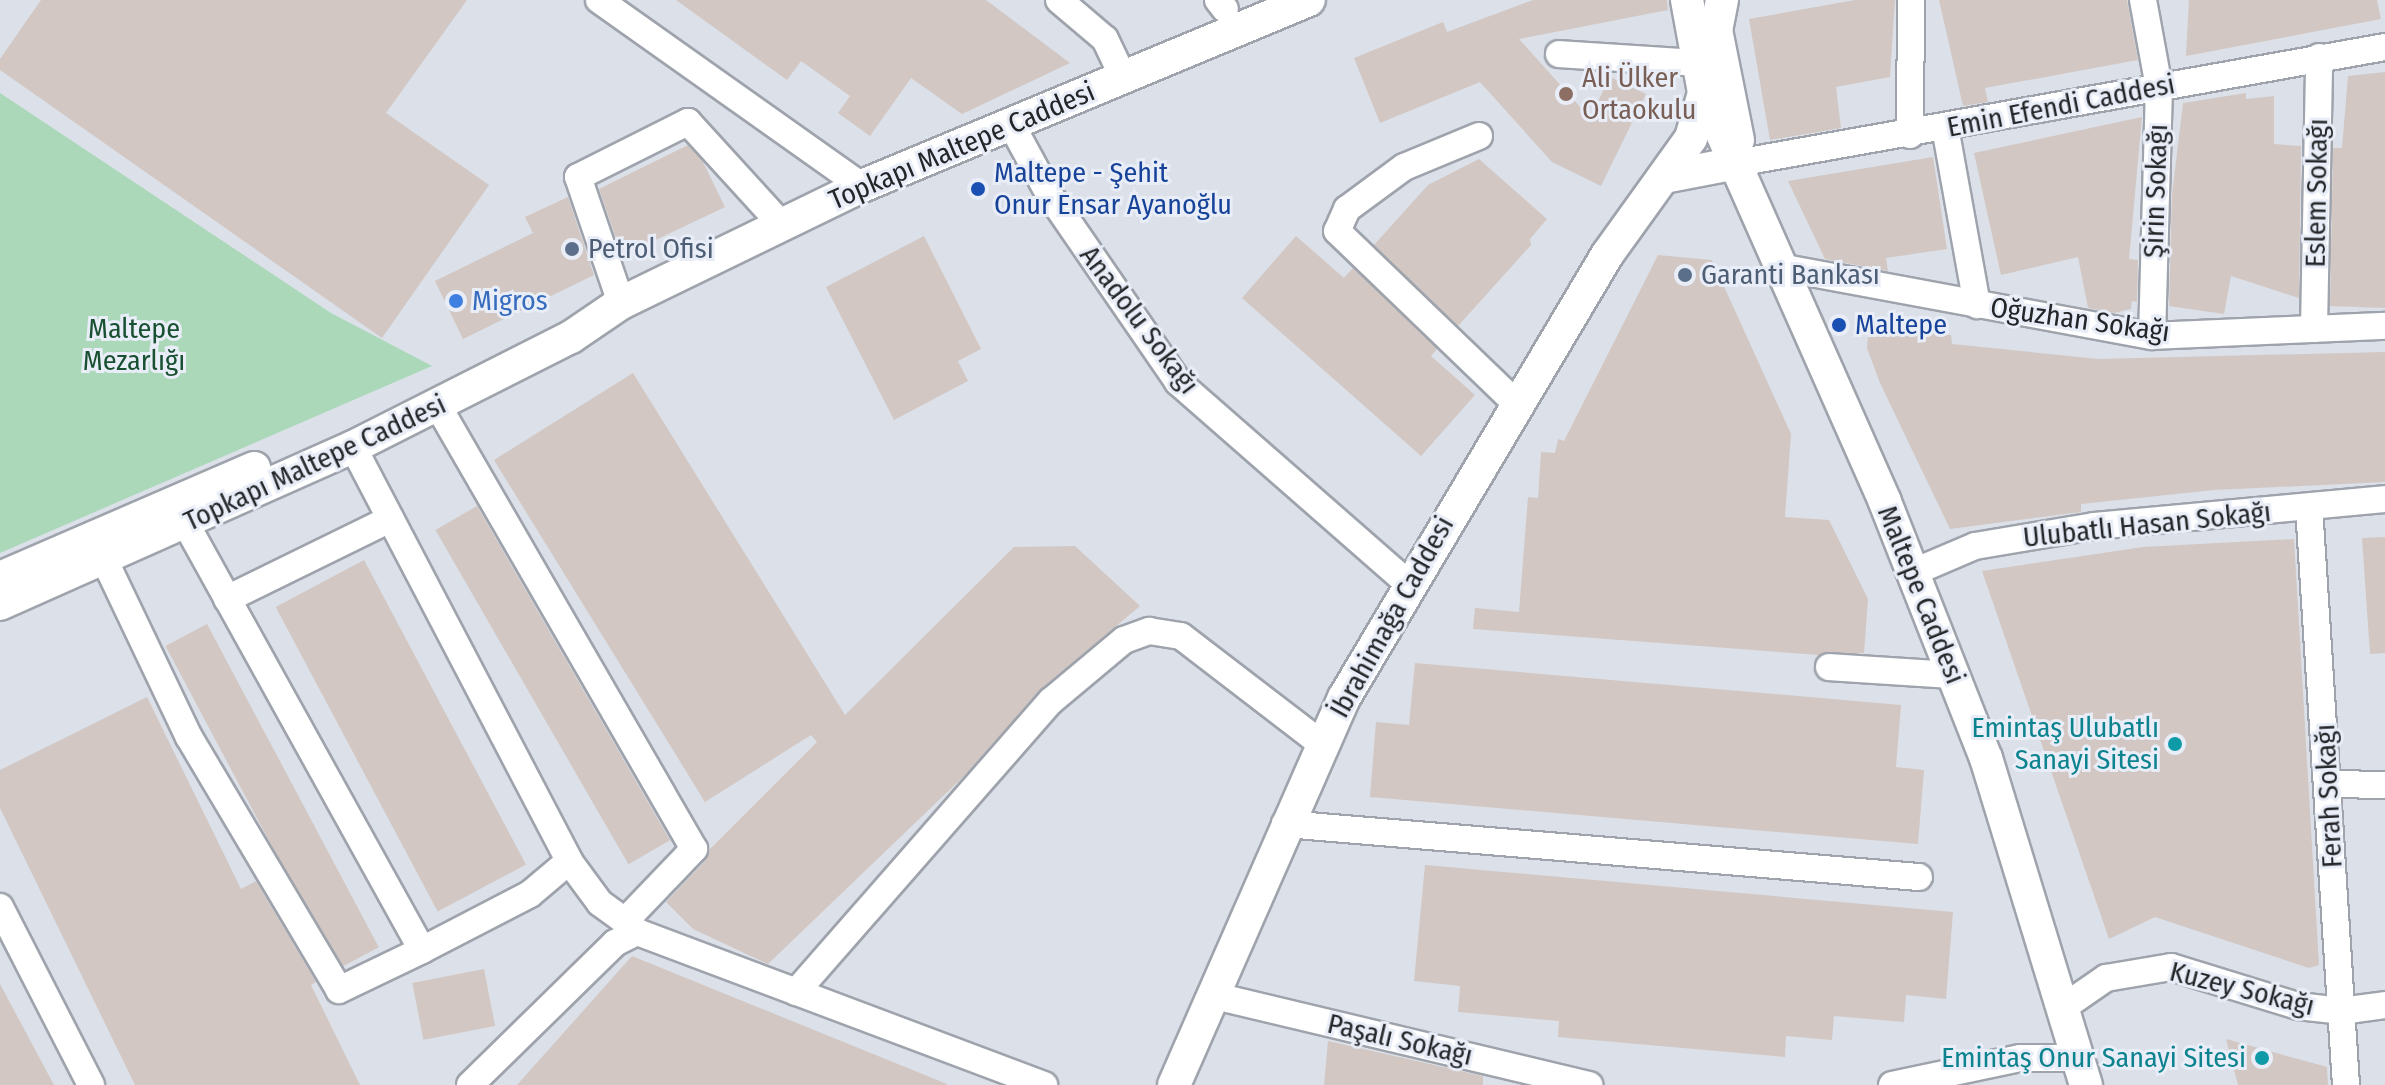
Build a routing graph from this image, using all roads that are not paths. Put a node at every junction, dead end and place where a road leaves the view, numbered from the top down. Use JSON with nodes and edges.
{"nodes":[{"id":1,"x":599,"y":0,"type":"edge"},
{"id":2,"x":1059,"y":0,"type":"edge"},
{"id":3,"x":1309,"y":0,"type":"edge"},
{"id":4,"x":1722,"y":0,"type":"edge"},
{"id":5,"x":1911,"y":0,"type":"edge"},
{"id":6,"x":2143,"y":0,"type":"edge"},
{"id":7,"x":1686,"y":2,"type":"edge"},
{"id":8,"x":1226,"y":13,"type":"edge"},
{"id":9,"x":2385,"y":47,"type":"edge"},
{"id":10,"x":1559,"y":54,"type":"dead end"},
{"id":11,"x":2319,"y":57,"type":"junction"},
{"id":12,"x":1702,"y":78,"type":"junction"},
{"id":13,"x":1124,"y":79,"type":"junction"},
{"id":14,"x":2159,"y":87,"type":"junction"},
{"id":15,"x":1011,"y":124,"type":"junction"},
{"id":16,"x":1945,"y":127,"type":"junction"},
{"id":17,"x":1910,"y":135,"type":"junction"},
{"id":18,"x":1479,"y":136,"type":"dead end"},
{"id":19,"x":1737,"y":163,"type":"junction"},
{"id":20,"x":1664,"y":177,"type":"junction"},
{"id":21,"x":862,"y":186,"type":"junction"},
{"id":22,"x":781,"y":224,"type":"junction"},
{"id":23,"x":1779,"y":267,"type":"junction"},
{"id":24,"x":621,"y":303,"type":"junction"},
{"id":25,"x":1977,"y":305,"type":"junction"},
{"id":26,"x":2385,"y":326,"type":"edge"},
{"id":27,"x":2314,"y":329,"type":"junction"},
{"id":28,"x":2152,"y":336,"type":"junction"},
{"id":29,"x":1517,"y":404,"type":"junction"},
{"id":30,"x":438,"y":406,"type":"junction"},
{"id":31,"x":348,"y":438,"type":"junction"},
{"id":32,"x":2385,"y":499,"type":"edge"},
{"id":33,"x":2309,"y":507,"type":"junction"},
{"id":34,"x":390,"y":519,"type":"junction"},
{"id":35,"x":186,"y":524,"type":"junction"},
{"id":36,"x":104,"y":559,"type":"junction"},
{"id":37,"x":1914,"y":572,"type":"junction"},
{"id":38,"x":0,"y":578,"type":"edge"},
{"id":39,"x":1408,"y":583,"type":"junction"},
{"id":40,"x":227,"y":599,"type":"junction"},
{"id":41,"x":0,"y":604,"type":"edge"},
{"id":42,"x":1829,"y":667,"type":"dead end"},
{"id":43,"x":1954,"y":675,"type":"junction"},
{"id":44,"x":1322,"y":744,"type":"junction"},
{"id":45,"x":2330,"y":784,"type":"junction"},
{"id":46,"x":2385,"y":785,"type":"edge"},
{"id":47,"x":1285,"y":824,"type":"junction"},
{"id":48,"x":569,"y":861,"type":"junction"},
{"id":49,"x":1919,"y":877,"type":"dead end"},
{"id":50,"x":0,"y":907,"type":"edge"},
{"id":51,"x":422,"y":950,"type":"junction"},
{"id":52,"x":796,"y":992,"type":"junction"},
{"id":53,"x":1211,"y":995,"type":"junction"},
{"id":54,"x":2385,"y":1005,"type":"edge"},
{"id":55,"x":2061,"y":1009,"type":"junction"},
{"id":56,"x":2341,"y":1011,"type":"junction"},
{"id":57,"x":2081,"y":1071,"type":"edge"},
{"id":58,"x":91,"y":1085,"type":"edge"},
{"id":59,"x":470,"y":1085,"type":"edge"},
{"id":60,"x":1044,"y":1085,"type":"edge"},
{"id":61,"x":1174,"y":1085,"type":"edge"},
{"id":62,"x":1589,"y":1085,"type":"edge"},
{"id":63,"x":1892,"y":1085,"type":"edge"},
{"id":64,"x":2346,"y":1085,"type":"edge"}],
"edges":[{"from":1,"to":21,"type":"street"},
{"from":2,"to":13,"type":"street"},
{"from":3,"to":8,"type":"main road","name":"Topkapı Maltepe Caddesi"},
{"from":4,"to":19,"type":"main road"},
{"from":5,"to":17,"type":"street"},
{"from":6,"to":14,"type":"street","name":"Şirin Sokağı"},
{"from":7,"to":12,"type":"main road"},
{"from":8,"to":13,"type":"main road","name":"Topkapı Maltepe Caddesi"},
{"from":9,"to":11,"type":"street","name":"Emin Efendi Caddesi"},
{"from":10,"to":12,"type":"street"},
{"from":11,"to":14,"type":"street","name":"Emin Efendi Caddesi"},
{"from":11,"to":27,"type":"street","name":"Eslem Sokağı"},
{"from":12,"to":19,"type":"main road","name":"Maltepe Caddesi"},
{"from":12,"to":20,"type":"main road","name":"İbrahimağa Caddesi"},
{"from":13,"to":15,"type":"main road","name":"Topkapı Maltepe Caddesi"},
{"from":14,"to":16,"type":"street","name":"Emin Efendi Caddesi"},
{"from":14,"to":28,"type":"street","name":"Şirin Sokağı"},
{"from":15,"to":21,"type":"main road","name":"Topkapı Maltepe Caddesi"},
{"from":15,"to":39,"type":"street","name":"Anadolu Sokağı"},
{"from":16,"to":17,"type":"street","name":"Emin Efendi Caddesi"},
{"from":16,"to":25,"type":"street"},
{"from":17,"to":19,"type":"street","name":"Emin Efendi Caddesi"},
{"from":18,"to":29,"type":"street"},
{"from":19,"to":20,"type":"main road"},
{"from":19,"to":23,"type":"main road","name":"Maltepe Caddesi"},
{"from":20,"to":29,"type":"main road","name":"İbrahimağa Caddesi"},
{"from":21,"to":22,"type":"main road","name":"Topkapı Maltepe Caddesi"},
{"from":22,"to":24,"type":"main road","name":"Topkapı Maltepe Caddesi"},
{"from":22,"to":24,"type":"street"},
{"from":23,"to":25,"type":"street","name":"Oğuzhan Sokağı"},
{"from":23,"to":37,"type":"main road","name":"Maltepe Caddesi"},
{"from":24,"to":30,"type":"main road","name":"Topkapı Maltepe Caddesi"},
{"from":24,"to":31,"type":"main road","name":"Topkapı Maltepe Caddesi"},
{"from":25,"to":28,"type":"street","name":"Oğuzhan Sokağı"},
{"from":26,"to":27,"type":"street","name":"Oğuzhan Sokağı"},
{"from":27,"to":28,"type":"street","name":"Oğuzhan Sokağı"},
{"from":29,"to":39,"type":"main road","name":"İbrahimağa Caddesi"},
{"from":30,"to":31,"type":"main road","name":"Topkapı Maltepe Caddesi"},
{"from":30,"to":48,"type":"street"},
{"from":31,"to":34,"type":"street"},
{"from":31,"to":35,"type":"main road","name":"Topkapı Maltepe Caddesi"},
{"from":31,"to":38,"type":"main road","name":"Topkapı Maltepe Caddesi"},
{"from":32,"to":33,"type":"street","name":"Ulubatlı Hasan Sokağı"},
{"from":33,"to":37,"type":"street","name":"Ulubatlı Hasan Sokağı"},
{"from":33,"to":45,"type":"street","name":"Ferah Sokağı"},
{"from":34,"to":40,"type":"street"},
{"from":34,"to":48,"type":"street"},
{"from":35,"to":36,"type":"main road","name":"Topkapı Maltepe Caddesi"},
{"from":35,"to":40,"type":"street"},
{"from":36,"to":41,"type":"main road","name":"Topkapı Maltepe Caddesi"},
{"from":36,"to":51,"type":"street"},
{"from":37,"to":43,"type":"main road","name":"Maltepe Caddesi"},
{"from":39,"to":44,"type":"main road","name":"İbrahimağa Caddesi"},
{"from":40,"to":51,"type":"street"},
{"from":42,"to":43,"type":"street"},
{"from":43,"to":55,"type":"main road","name":"Maltepe Caddesi"},
{"from":44,"to":47,"type":"main road","name":"İbrahimağa Caddesi"},
{"from":44,"to":52,"type":"street"},
{"from":45,"to":46,"type":"street"},
{"from":45,"to":56,"type":"street","name":"Ferah Sokağı"},
{"from":47,"to":49,"type":"street"},
{"from":47,"to":53,"type":"main road","name":"İbrahimağa Caddesi"},
{"from":48,"to":51,"type":"street"},
{"from":50,"to":58,"type":"street"},
{"from":52,"to":59,"type":"street"},
{"from":52,"to":60,"type":"street"},
{"from":53,"to":61,"type":"main road","name":"İbrahimağa Caddesi"},
{"from":53,"to":62,"type":"street","name":"Paşalı Sokağı"},
{"from":54,"to":56,"type":"street","name":"Kuzey Sokağı"},
{"from":55,"to":56,"type":"street","name":"Kuzey Sokağı"},
{"from":55,"to":57,"type":"main road","name":"Maltepe Caddesi"},
{"from":56,"to":64,"type":"street","name":"Ferah Sokağı"},
{"from":57,"to":63,"type":"street"}]}
